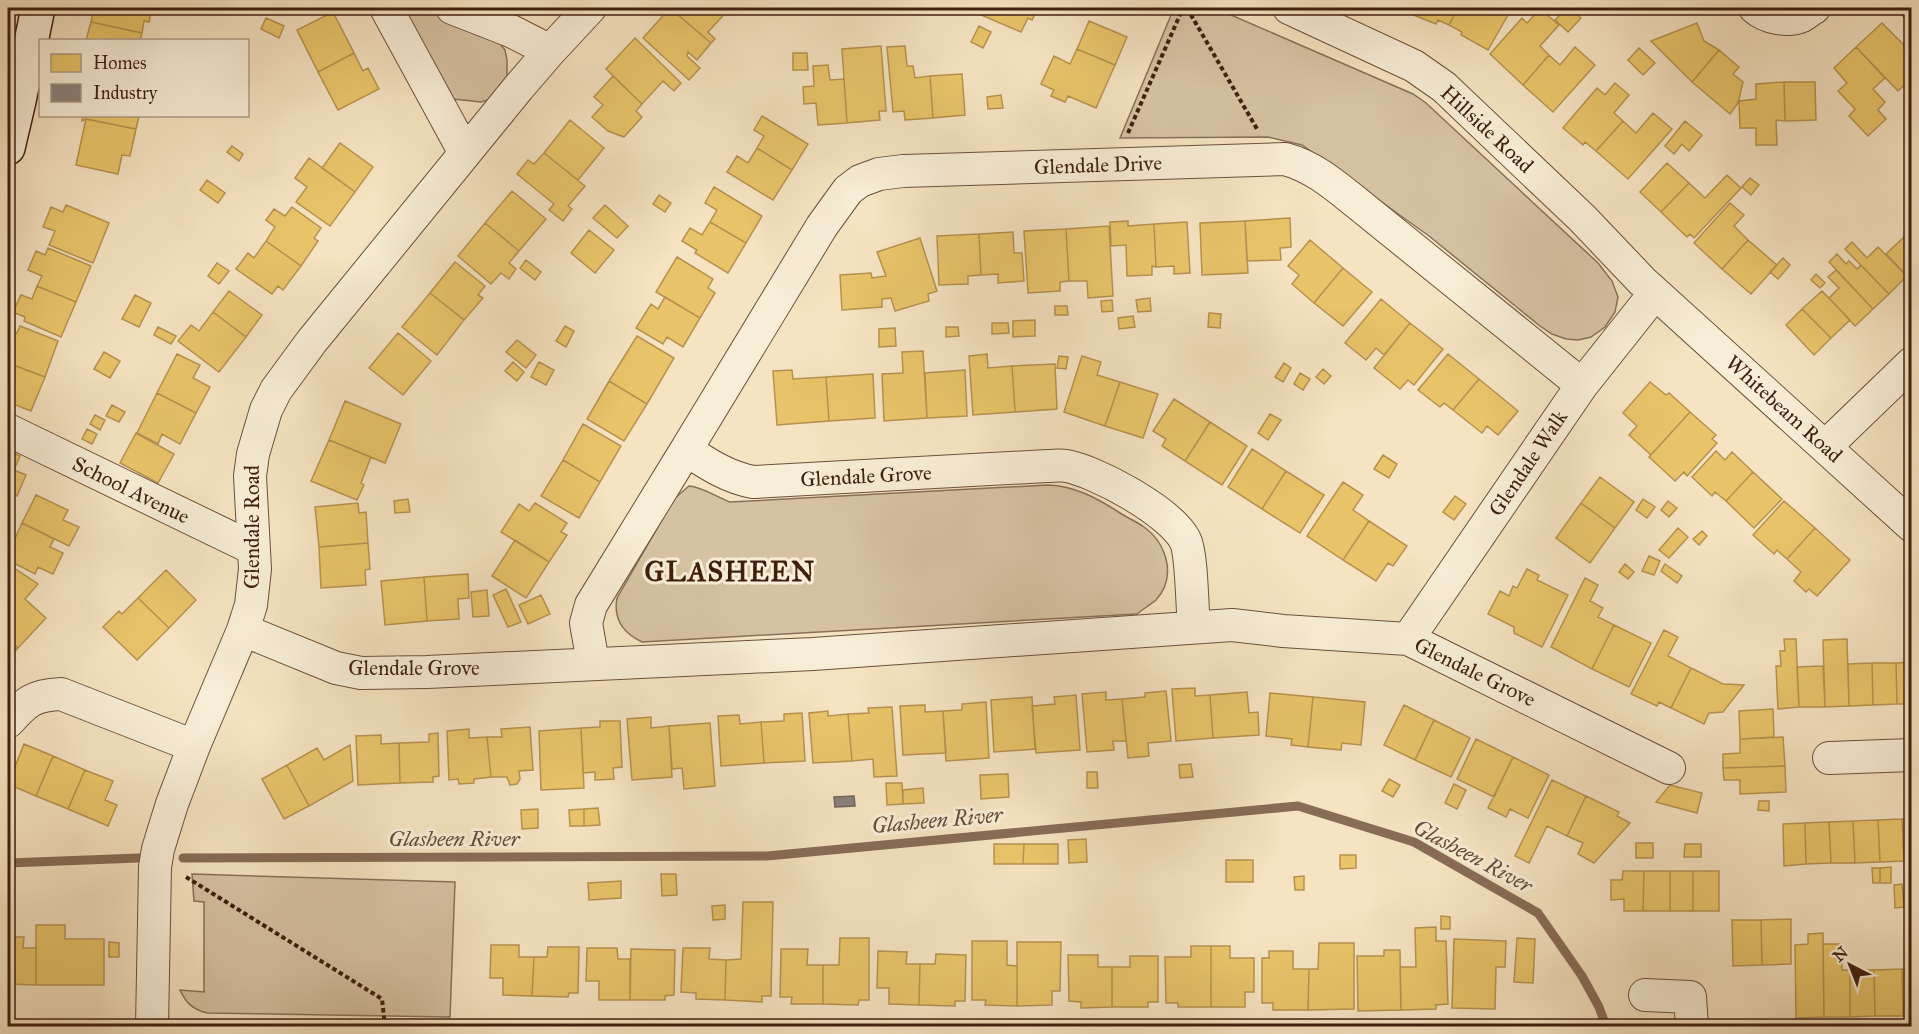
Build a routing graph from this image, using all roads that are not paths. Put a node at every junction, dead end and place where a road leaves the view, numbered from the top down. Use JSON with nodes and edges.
{"nodes":[{"id":1,"x":38,"y":8,"type":"edge"},
{"id":2,"x":386,"y":8,"type":"edge"},
{"id":3,"x":452,"y":8,"type":"edge"},
{"id":4,"x":590,"y":8,"type":"edge"},
{"id":5,"x":1289,"y":8,"type":"edge"},
{"id":6,"x":1755,"y":8,"type":"edge"},
{"id":7,"x":1814,"y":8,"type":"edge"},
{"id":8,"x":550,"y":51,"type":"junction"},
{"id":9,"x":8,"y":148,"type":"edge"},
{"id":10,"x":465,"y":153,"type":"junction"},
{"id":11,"x":1655,"y":293,"type":"junction"},
{"id":12,"x":1911,"y":363,"type":"edge"},
{"id":13,"x":1582,"y":385,"type":"junction"},
{"id":14,"x":8,"y":430,"type":"edge"},
{"id":15,"x":1826,"y":446,"type":"junction"},
{"id":16,"x":686,"y":450,"type":"junction"},
{"id":17,"x":1911,"y":526,"type":"edge"},
{"id":18,"x":254,"y":549,"type":"junction"},
{"id":19,"x":1194,"y":627,"type":"junction"},
{"id":20,"x":243,"y":630,"type":"junction"},
{"id":21,"x":1408,"y":639,"type":"junction"},
{"id":22,"x":593,"y":663,"type":"junction"},
{"id":23,"x":8,"y":722,"type":"edge"},
{"id":24,"x":194,"y":747,"type":"junction"},
{"id":25,"x":1911,"y":755,"type":"edge"},
{"id":26,"x":1829,"y":758,"type":"dead end"},
{"id":27,"x":1669,"y":768,"type":"dead end"},
{"id":28,"x":1645,"y":995,"type":"dead end"},
{"id":29,"x":152,"y":1026,"type":"edge"},
{"id":30,"x":1692,"y":1026,"type":"edge"}],
"edges":[{"from":1,"to":9,"type":"main road"},
{"from":2,"to":10,"type":"street"},
{"from":3,"to":8,"type":"street"},
{"from":4,"to":8,"type":"street","name":"Glendale Road"},
{"from":5,"to":11,"type":"street","name":"Hillside Road"},
{"from":6,"to":7,"type":"street"},
{"from":8,"to":10,"type":"street","name":"Glendale Road"},
{"from":10,"to":18,"type":"street","name":"Glendale Road"},
{"from":11,"to":13,"type":"street","name":"Glendale Walk"},
{"from":11,"to":15,"type":"street","name":"Whitebeam Road"},
{"from":12,"to":15,"type":"street"},
{"from":13,"to":16,"type":"street","name":"Glendale Drive"},
{"from":13,"to":21,"type":"street","name":"Glendale Walk"},
{"from":14,"to":18,"type":"street","name":"School Avenue"},
{"from":15,"to":17,"type":"street","name":"Whitebeam Road"},
{"from":16,"to":19,"type":"street","name":"Glendale Grove"},
{"from":16,"to":22,"type":"street"},
{"from":18,"to":20,"type":"street","name":"Glendale Road"},
{"from":19,"to":21,"type":"street","name":"Glendale Grove"},
{"from":19,"to":22,"type":"street","name":"Glendale Grove"},
{"from":20,"to":22,"type":"street","name":"Glendale Grove"},
{"from":20,"to":24,"type":"street","name":"Glendale Road"},
{"from":21,"to":27,"type":"street","name":"Glendale Grove"},
{"from":23,"to":24,"type":"street"},
{"from":24,"to":29,"type":"street","name":"Glendale Road"},
{"from":25,"to":26,"type":"street"},
{"from":28,"to":30,"type":"street"}]}
